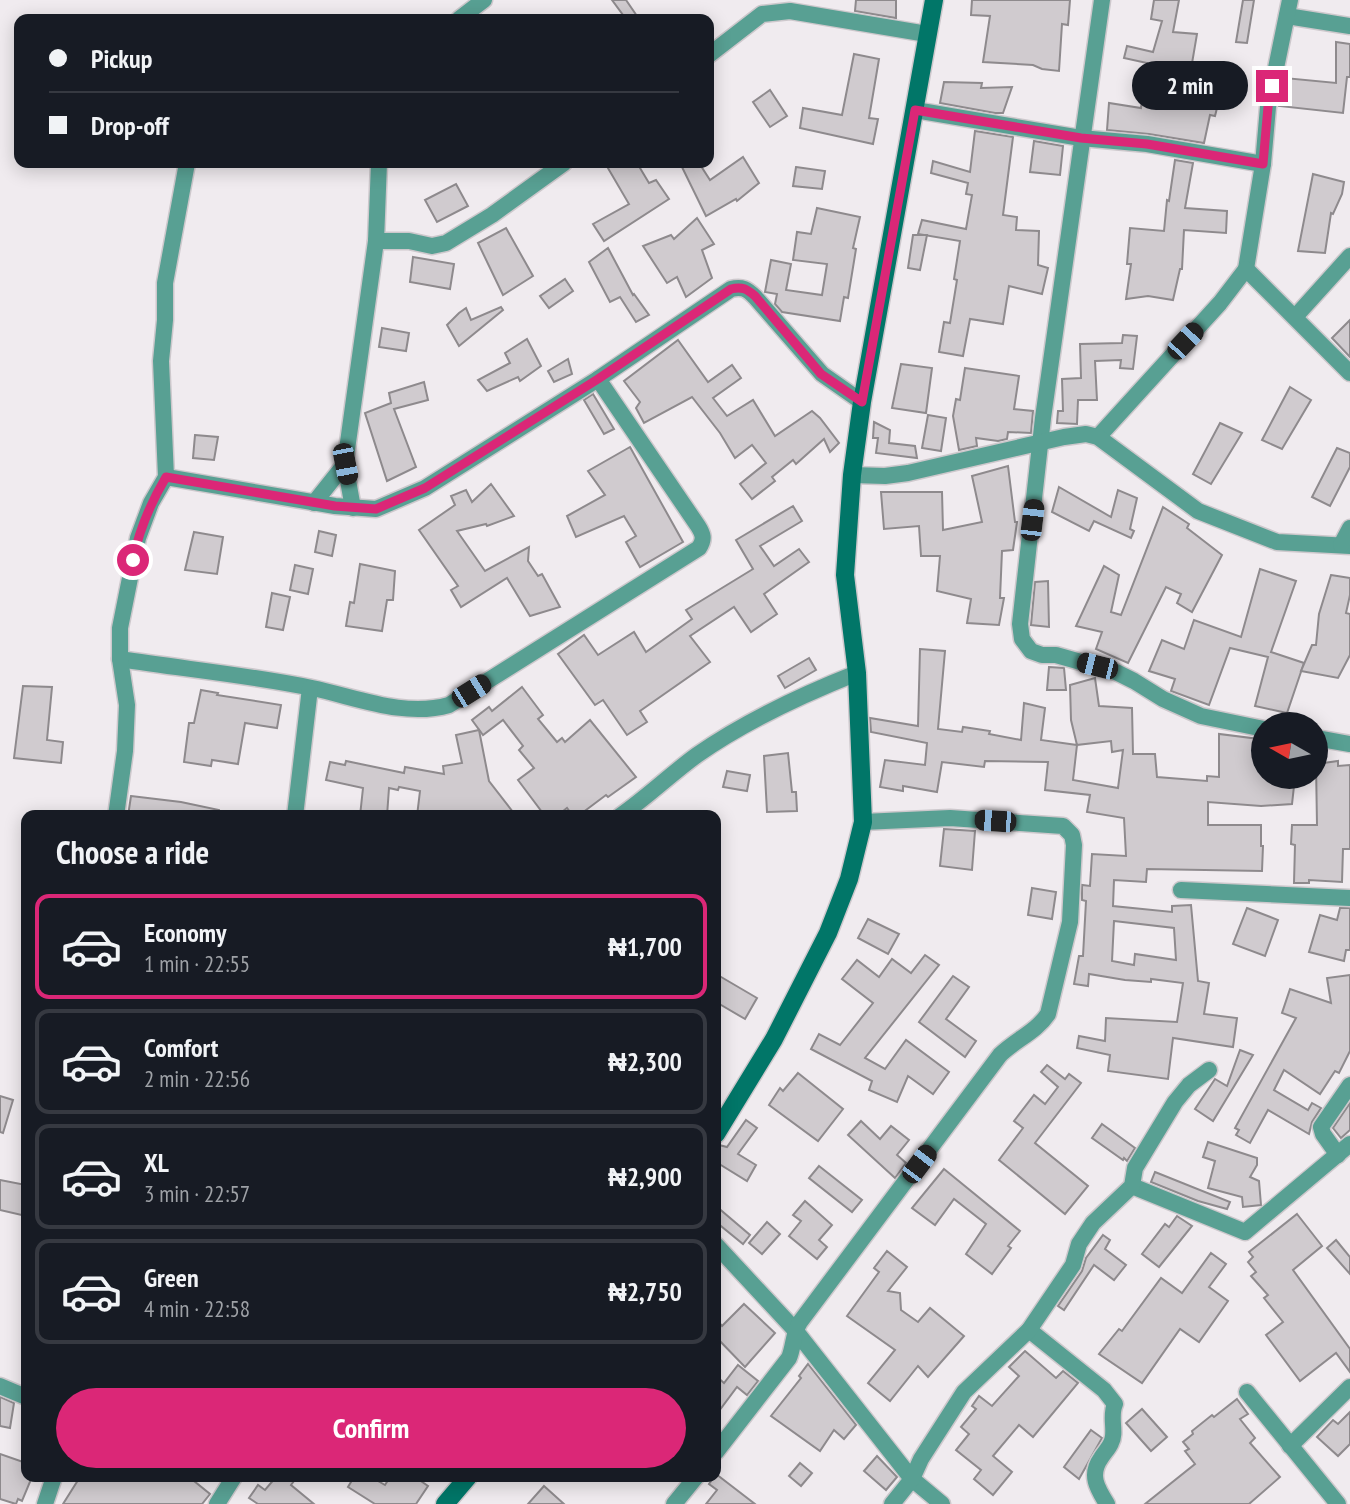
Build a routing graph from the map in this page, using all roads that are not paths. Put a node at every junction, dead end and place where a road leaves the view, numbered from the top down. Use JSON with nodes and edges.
{"nodes":[{"id":1,"x":484,"y":0,"type":"edge"},
{"id":2,"x":934,"y":0,"type":"edge"},
{"id":3,"x":1102,"y":0,"type":"edge"},
{"id":4,"x":1289,"y":8,"type":"edge"},
{"id":5,"x":466,"y":14,"type":"edge"},
{"id":6,"x":1350,"y":26,"type":"edge"},
{"id":7,"x":927,"y":34,"type":"junction"},
{"id":8,"x":714,"y":51,"type":"edge"},
{"id":9,"x":915,"y":110,"type":"junction"},
{"id":10,"x":1081,"y":138,"type":"junction"},
{"id":11,"x":1263,"y":164,"type":"junction"},
{"id":12,"x":186,"y":168,"type":"edge"},
{"id":13,"x":379,"y":168,"type":"edge"},
{"id":14,"x":557,"y":168,"type":"edge"},
{"id":15,"x":376,"y":241,"type":"junction"},
{"id":16,"x":1350,"y":256,"type":"edge"},
{"id":17,"x":1246,"y":269,"type":"junction"},
{"id":18,"x":1295,"y":317,"type":"junction"},
{"id":19,"x":1350,"y":373,"type":"edge"},
{"id":20,"x":598,"y":379,"type":"junction"},
{"id":21,"x":862,"y":402,"type":"junction"},
{"id":22,"x":1098,"y":437,"type":"junction"},
{"id":23,"x":1042,"y":442,"type":"junction"},
{"id":24,"x":345,"y":464,"type":"junction"},
{"id":25,"x":852,"y":475,"type":"junction"},
{"id":26,"x":166,"y":477,"type":"junction"},
{"id":27,"x":314,"y":503,"type":"junction"},
{"id":28,"x":354,"y":508,"type":"junction"},
{"id":29,"x":1350,"y":528,"type":"edge"},
{"id":30,"x":1345,"y":545,"type":"edge"},
{"id":31,"x":120,"y":659,"type":"junction"},
{"id":32,"x":857,"y":673,"type":"junction"},
{"id":33,"x":310,"y":688,"type":"junction"},
{"id":34,"x":1251,"y":726,"type":"edge"},
{"id":35,"x":1328,"y":740,"type":"edge"},
{"id":36,"x":1350,"y":744,"type":"edge"},
{"id":37,"x":117,"y":810,"type":"edge"},
{"id":38,"x":296,"y":810,"type":"edge"},
{"id":39,"x":629,"y":810,"type":"edge"},
{"id":40,"x":863,"y":822,"type":"junction"},
{"id":41,"x":1181,"y":890,"type":"dead end"},
{"id":42,"x":1350,"y":898,"type":"edge"},
{"id":43,"x":1209,"y":1070,"type":"dead end"},
{"id":44,"x":1350,"y":1085,"type":"edge"},
{"id":45,"x":723,"y":1107,"type":"edge"},
{"id":46,"x":1344,"y":1149,"type":"edge"},
{"id":47,"x":1132,"y":1186,"type":"junction"},
{"id":48,"x":721,"y":1250,"type":"edge"},
{"id":49,"x":795,"y":1330,"type":"junction"},
{"id":50,"x":1029,"y":1330,"type":"junction"},
{"id":51,"x":0,"y":1386,"type":"edge"},
{"id":52,"x":1350,"y":1387,"type":"edge"},
{"id":53,"x":1247,"y":1392,"type":"dead end"},
{"id":54,"x":21,"y":1395,"type":"edge"},
{"id":55,"x":721,"y":1446,"type":"edge"},
{"id":56,"x":1290,"y":1446,"type":"junction"},
{"id":57,"x":912,"y":1479,"type":"junction"},
{"id":58,"x":52,"y":1482,"type":"edge"},
{"id":59,"x":231,"y":1482,"type":"edge"},
{"id":60,"x":464,"y":1482,"type":"edge"},
{"id":61,"x":692,"y":1482,"type":"edge"},
{"id":62,"x":45,"y":1504,"type":"edge"},
{"id":63,"x":217,"y":1504,"type":"edge"},
{"id":64,"x":445,"y":1504,"type":"edge"},
{"id":65,"x":674,"y":1504,"type":"edge"},
{"id":66,"x":892,"y":1504,"type":"edge"},
{"id":67,"x":942,"y":1504,"type":"edge"},
{"id":68,"x":1107,"y":1504,"type":"edge"},
{"id":69,"x":1338,"y":1504,"type":"edge"}],
"edges":[{"from":1,"to":5,"type":"street"},
{"from":2,"to":7,"type":"street"},
{"from":3,"to":10,"type":"street"},
{"from":4,"to":6,"type":"street"},
{"from":4,"to":11,"type":"street"},
{"from":7,"to":8,"type":"street"},
{"from":7,"to":9,"type":"street"},
{"from":9,"to":10,"type":"street"},
{"from":9,"to":21,"type":"street"},
{"from":10,"to":11,"type":"street"},
{"from":10,"to":23,"type":"street"},
{"from":11,"to":17,"type":"street"},
{"from":12,"to":26,"type":"street"},
{"from":13,"to":15,"type":"street"},
{"from":14,"to":15,"type":"street"},
{"from":15,"to":24,"type":"street"},
{"from":16,"to":18,"type":"street"},
{"from":17,"to":18,"type":"street"},
{"from":17,"to":22,"type":"street"},
{"from":18,"to":19,"type":"street"},
{"from":20,"to":21,"type":"street"},
{"from":20,"to":28,"type":"street"},
{"from":20,"to":33,"type":"street"},
{"from":21,"to":25,"type":"street"},
{"from":22,"to":23,"type":"street"},
{"from":22,"to":30,"type":"street"},
{"from":23,"to":25,"type":"street"},
{"from":23,"to":34,"type":"street"},
{"from":24,"to":27,"type":"street"},
{"from":24,"to":28,"type":"street"},
{"from":25,"to":32,"type":"street"},
{"from":26,"to":27,"type":"street"},
{"from":26,"to":31,"type":"street"},
{"from":27,"to":28,"type":"street"},
{"from":29,"to":30,"type":"street"},
{"from":31,"to":33,"type":"street"},
{"from":31,"to":37,"type":"street"},
{"from":32,"to":39,"type":"street"},
{"from":32,"to":40,"type":"street"},
{"from":33,"to":38,"type":"street"},
{"from":35,"to":36,"type":"street"},
{"from":40,"to":45,"type":"street"},
{"from":40,"to":49,"type":"street"},
{"from":41,"to":42,"type":"street"},
{"from":43,"to":47,"type":"street"},
{"from":44,"to":46,"type":"street"},
{"from":46,"to":47,"type":"street"},
{"from":47,"to":50,"type":"street"},
{"from":48,"to":49,"type":"street"},
{"from":49,"to":55,"type":"street"},
{"from":49,"to":57,"type":"street"},
{"from":50,"to":57,"type":"street"},
{"from":50,"to":68,"type":"street"},
{"from":51,"to":54,"type":"street"},
{"from":52,"to":56,"type":"street"},
{"from":53,"to":56,"type":"street"},
{"from":56,"to":69,"type":"street"},
{"from":57,"to":66,"type":"street"},
{"from":57,"to":67,"type":"street"},
{"from":58,"to":62,"type":"street"},
{"from":59,"to":63,"type":"street"},
{"from":60,"to":64,"type":"street"},
{"from":61,"to":65,"type":"street"}]}
